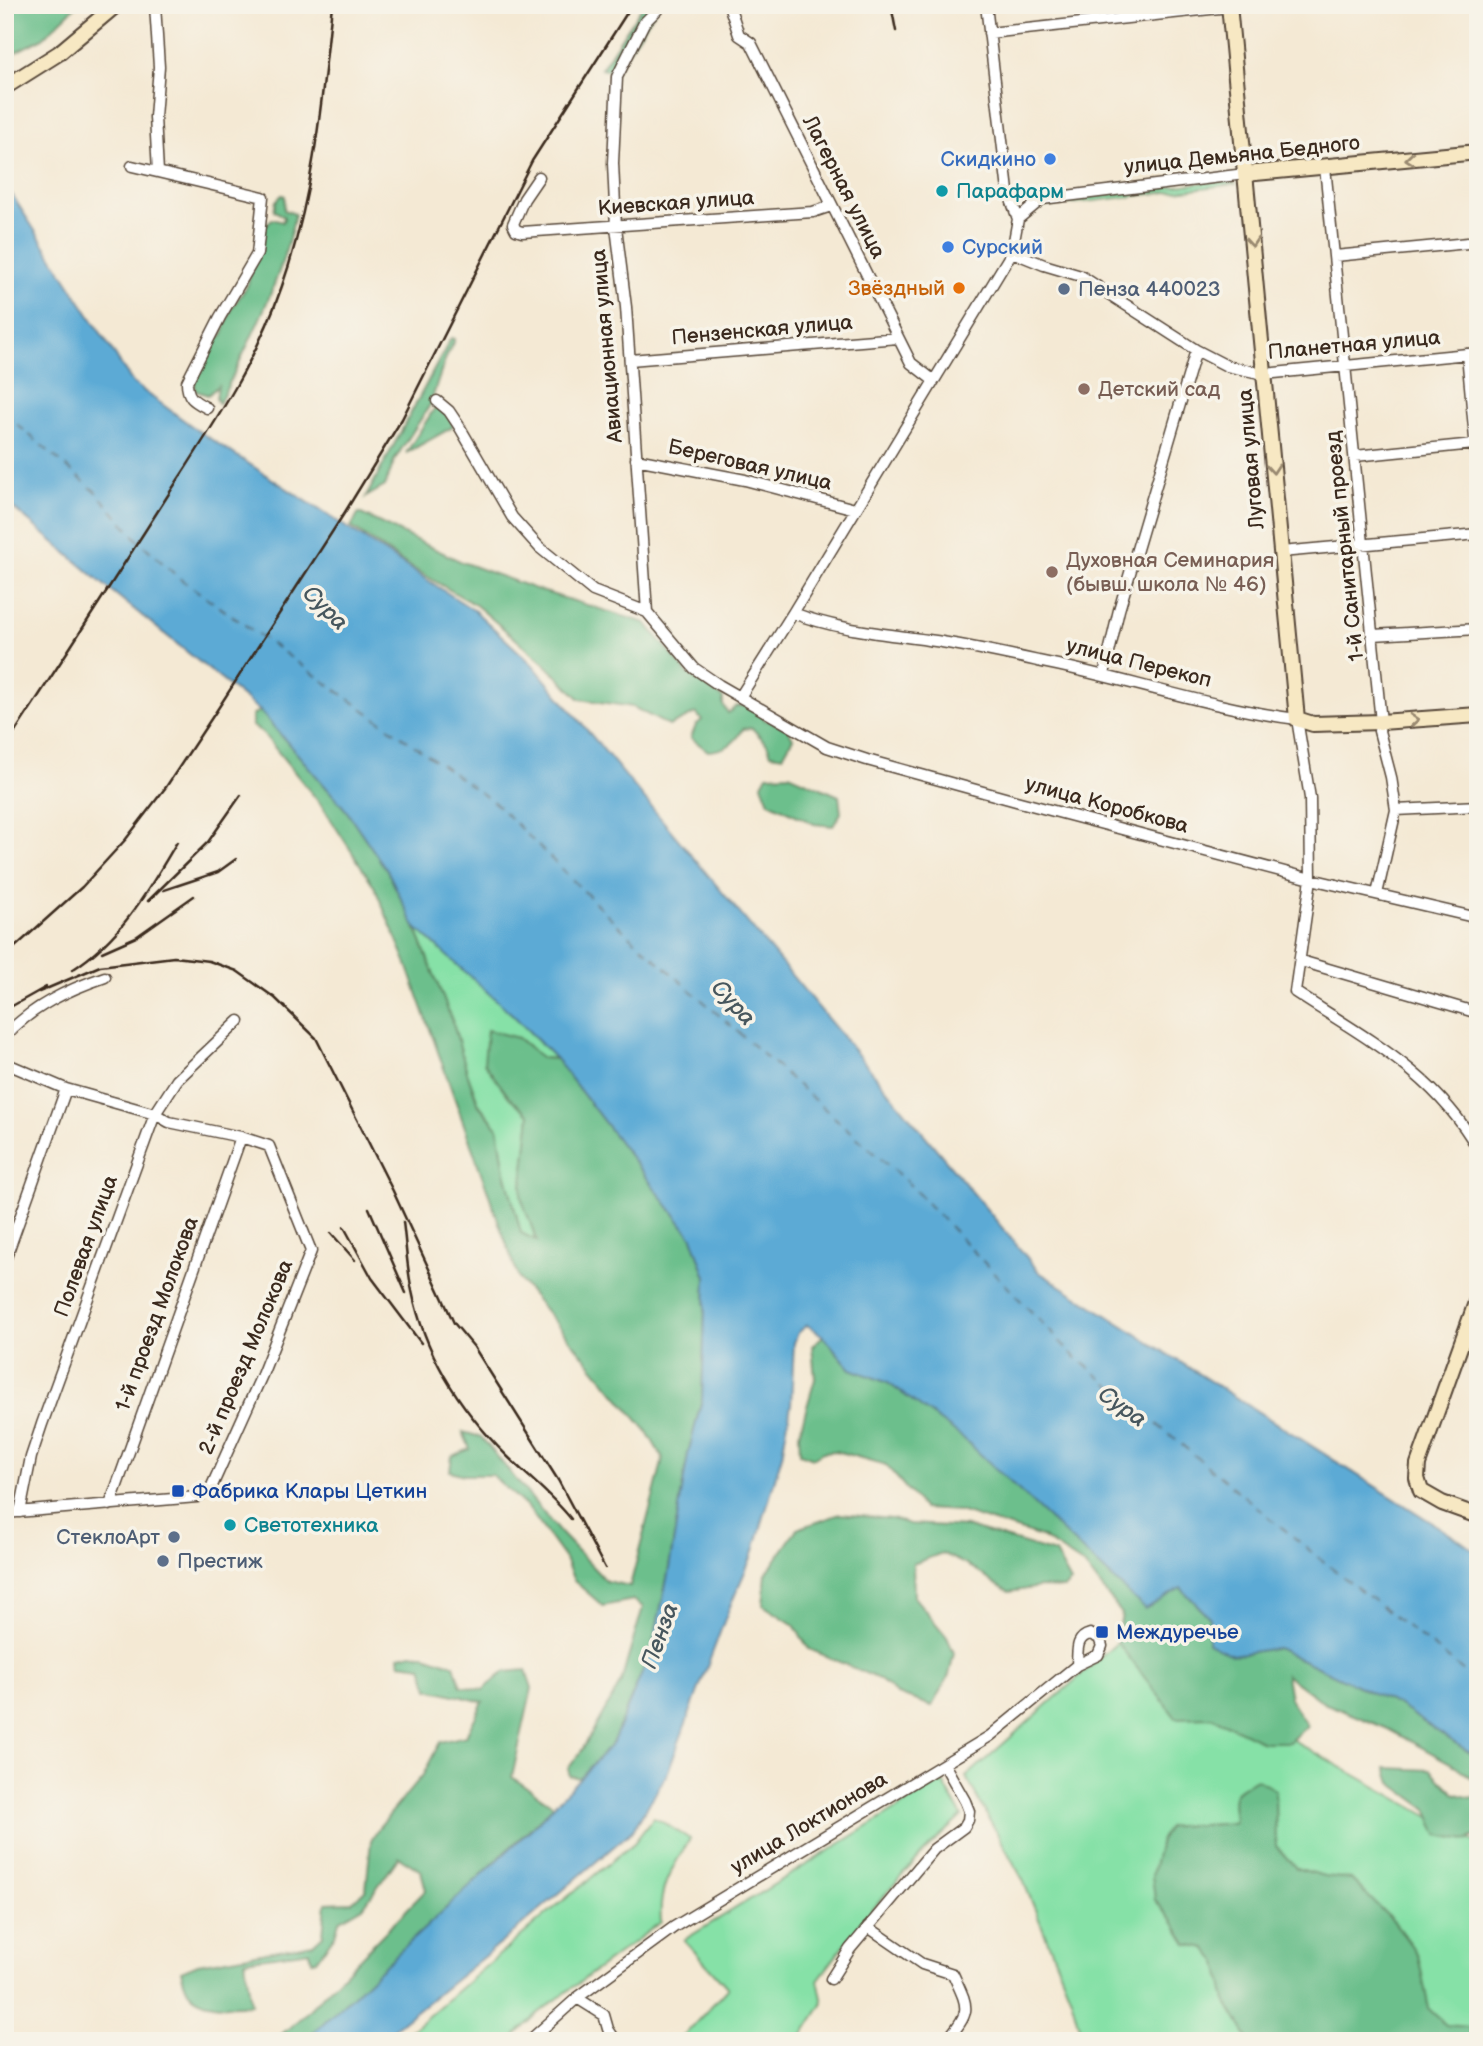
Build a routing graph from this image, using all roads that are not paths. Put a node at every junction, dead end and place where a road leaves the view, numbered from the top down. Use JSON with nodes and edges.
{"nodes":[{"id":1,"x":116,"y":5,"type":"edge"},
{"id":2,"x":155,"y":5,"type":"edge"},
{"id":3,"x":662,"y":5,"type":"edge"},
{"id":4,"x":729,"y":5,"type":"edge"},
{"id":5,"x":986,"y":5,"type":"edge"},
{"id":6,"x":1229,"y":6,"type":"edge"},
{"id":7,"x":989,"y":33,"type":"junction"},
{"id":8,"x":5,"y":88,"type":"edge"},
{"id":9,"x":1478,"y":152,"type":"edge"},
{"id":10,"x":132,"y":166,"type":"dead end"},
{"id":11,"x":1325,"y":167,"type":"junction"},
{"id":12,"x":158,"y":172,"type":"junction"},
{"id":13,"x":1245,"y":174,"type":"junction"},
{"id":14,"x":539,"y":177,"type":"dead end"},
{"id":15,"x":831,"y":206,"type":"junction"},
{"id":16,"x":1018,"y":219,"type":"junction"},
{"id":17,"x":616,"y":227,"type":"junction"},
{"id":18,"x":1478,"y":242,"type":"edge"},
{"id":19,"x":1012,"y":252,"type":"junction"},
{"id":20,"x":1335,"y":256,"type":"junction"},
{"id":21,"x":898,"y":338,"type":"junction"},
{"id":22,"x":1196,"y":350,"type":"junction"},
{"id":23,"x":1472,"y":354,"type":"edge"},
{"id":24,"x":629,"y":359,"type":"junction"},
{"id":25,"x":1346,"y":366,"type":"junction"},
{"id":26,"x":1264,"y":374,"type":"junction"},
{"id":27,"x":933,"y":380,"type":"junction"},
{"id":28,"x":437,"y":401,"type":"dead end"},
{"id":29,"x":206,"y":408,"type":"dead end"},
{"id":30,"x":1474,"y":444,"type":"junction"},
{"id":31,"x":1355,"y":456,"type":"junction"},
{"id":32,"x":636,"y":459,"type":"junction"},
{"id":33,"x":1478,"y":471,"type":"edge"},
{"id":34,"x":855,"y":509,"type":"junction"},
{"id":35,"x":1478,"y":534,"type":"edge"},
{"id":36,"x":1364,"y":544,"type":"junction"},
{"id":37,"x":1281,"y":552,"type":"junction"},
{"id":38,"x":647,"y":612,"type":"junction"},
{"id":39,"x":793,"y":613,"type":"junction"},
{"id":40,"x":1478,"y":629,"type":"edge"},
{"id":41,"x":1373,"y":635,"type":"junction"},
{"id":42,"x":1104,"y":674,"type":"junction"},
{"id":43,"x":740,"y":697,"type":"junction"},
{"id":44,"x":1478,"y":715,"type":"edge"},
{"id":45,"x":1297,"y":719,"type":"junction"},
{"id":46,"x":1381,"y":722,"type":"junction"},
{"id":47,"x":1478,"y":807,"type":"edge"},
{"id":48,"x":1396,"y":810,"type":"junction"},
{"id":49,"x":1311,"y":879,"type":"junction"},
{"id":50,"x":1377,"y":894,"type":"junction"},
{"id":51,"x":1478,"y":918,"type":"edge"},
{"id":52,"x":1301,"y":961,"type":"junction"},
{"id":53,"x":105,"y":977,"type":"dead end"},
{"id":54,"x":1478,"y":1013,"type":"edge"},
{"id":55,"x":239,"y":1021,"type":"dead end"},
{"id":56,"x":5,"y":1036,"type":"edge"},
{"id":57,"x":5,"y":1063,"type":"edge"},
{"id":58,"x":66,"y":1088,"type":"junction"},
{"id":59,"x":155,"y":1114,"type":"junction"},
{"id":60,"x":241,"y":1137,"type":"junction"},
{"id":61,"x":1478,"y":1149,"type":"edge"},
{"id":62,"x":5,"y":1260,"type":"edge"},
{"id":63,"x":1478,"y":1297,"type":"edge"},
{"id":64,"x":110,"y":1505,"type":"junction"},
{"id":65,"x":20,"y":1512,"type":"junction"},
{"id":66,"x":5,"y":1514,"type":"edge"},
{"id":67,"x":1478,"y":1516,"type":"edge"},
{"id":68,"x":1077,"y":1665,"type":"junction"},
{"id":69,"x":944,"y":1764,"type":"junction"},
{"id":70,"x":868,"y":1927,"type":"junction"},
{"id":71,"x":831,"y":1979,"type":"dead end"},
{"id":72,"x":577,"y":1998,"type":"junction"},
{"id":73,"x":529,"y":2041,"type":"edge"},
{"id":74,"x":616,"y":2041,"type":"edge"},
{"id":75,"x":946,"y":2041,"type":"edge"}],
"edges":[{"from":1,"to":8,"type":"main road"},
{"from":2,"to":12,"type":"street"},
{"from":3,"to":17,"type":"street","name":"Авиационная улица"},
{"from":4,"to":15,"type":"street","name":"Лагерная улица"},
{"from":5,"to":7,"type":"street"},
{"from":6,"to":7,"type":"street"},
{"from":6,"to":13,"type":"main road","name":"Луговая улица"},
{"from":7,"to":16,"type":"street"},
{"from":9,"to":11,"type":"main road","name":"улица Демьяна Бедного","one_way":true},
{"from":10,"to":12,"type":"street"},
{"from":11,"to":13,"type":"main road","name":"улица Демьяна Бедного"},
{"from":11,"to":20,"type":"street","name":"1-й Санитарный проезд"},
{"from":12,"to":29,"type":"street"},
{"from":13,"to":16,"type":"street","name":"улица Демьяна Бедного"},
{"from":13,"to":26,"type":"main road","name":"Луговая улица","one_way":true},
{"from":14,"to":17,"type":"street","name":"Киевская улица"},
{"from":15,"to":17,"type":"street","name":"Киевская улица"},
{"from":15,"to":21,"type":"street","name":"Лагерная улица"},
{"from":16,"to":19,"type":"street"},
{"from":17,"to":24,"type":"street","name":"Авиационная улица"},
{"from":18,"to":20,"type":"street"},
{"from":19,"to":22,"type":"street","name":"Планетная улица"},
{"from":19,"to":27,"type":"street"},
{"from":20,"to":25,"type":"street","name":"1-й Санитарный проезд"},
{"from":21,"to":24,"type":"street","name":"Пензенская улица"},
{"from":21,"to":27,"type":"street","name":"Лагерная улица"},
{"from":22,"to":26,"type":"street","name":"Планетная улица"},
{"from":22,"to":42,"type":"street"},
{"from":23,"to":25,"type":"street","name":"Планетная улица"},
{"from":23,"to":30,"type":"street"},
{"from":24,"to":32,"type":"street","name":"Авиационная улица"},
{"from":25,"to":26,"type":"street","name":"Планетная улица"},
{"from":25,"to":31,"type":"street","name":"1-й Санитарный проезд"},
{"from":26,"to":37,"type":"main road","name":"Луговая улица","one_way":true},
{"from":27,"to":34,"type":"street"},
{"from":28,"to":38,"type":"street"},
{"from":30,"to":31,"type":"street"},
{"from":30,"to":33,"type":"street"},
{"from":31,"to":36,"type":"street","name":"1-й Санитарный проезд"},
{"from":32,"to":34,"type":"street","name":"Береговая улица"},
{"from":32,"to":38,"type":"street","name":"Авиационная улица"},
{"from":34,"to":39,"type":"street"},
{"from":35,"to":36,"type":"street"},
{"from":36,"to":37,"type":"street"},
{"from":36,"to":41,"type":"street","name":"1-й Санитарный проезд"},
{"from":37,"to":45,"type":"main road","name":"Луговая улица"},
{"from":38,"to":43,"type":"street","name":"улица Коробкова"},
{"from":39,"to":42,"type":"street","name":"улица Перекоп"},
{"from":39,"to":43,"type":"street"},
{"from":40,"to":41,"type":"street"},
{"from":41,"to":46,"type":"street","name":"1-й Санитарный проезд"},
{"from":42,"to":45,"type":"street","name":"улица Перекоп"},
{"from":43,"to":49,"type":"street","name":"улица Коробкова"},
{"from":46,"to":44,"type":"main road","name":"улица Перекоп","one_way":true},
{"from":45,"to":46,"type":"main road","name":"улица Перекоп"},
{"from":45,"to":49,"type":"street","name":"Луговая улица"},
{"from":46,"to":48,"type":"street","name":"1-й Санитарный проезд"},
{"from":47,"to":48,"type":"street"},
{"from":48,"to":50,"type":"street"},
{"from":49,"to":50,"type":"street","name":"улица Коробкова"},
{"from":49,"to":52,"type":"street","name":"Луговая улица"},
{"from":50,"to":51,"type":"street","name":"улица Коробкова"},
{"from":52,"to":54,"type":"street"},
{"from":52,"to":61,"type":"street","name":"Луговая улица"},
{"from":53,"to":56,"type":"street"},
{"from":55,"to":59,"type":"street","name":"Полевая улица"},
{"from":57,"to":58,"type":"street"},
{"from":58,"to":59,"type":"street"},
{"from":58,"to":62,"type":"street"},
{"from":59,"to":60,"type":"street"},
{"from":59,"to":65,"type":"street","name":"Полевая улица"},
{"from":60,"to":64,"type":"street","name":"1-й проезд Молокова"},
{"from":60,"to":64,"type":"street","name":"2-й проезд Молокова"},
{"from":63,"to":67,"type":"main road"},
{"from":64,"to":65,"type":"street"},
{"from":65,"to":66,"type":"street"},
{"from":68,"to":68,"type":"street","name":"улица Локтионова"},
{"from":68,"to":69,"type":"street","name":"улица Локтионова"},
{"from":69,"to":70,"type":"street"},
{"from":69,"to":72,"type":"street","name":"улица Локтионова"},
{"from":70,"to":71,"type":"street"},
{"from":70,"to":75,"type":"street"},
{"from":72,"to":73,"type":"street","name":"улица Локтионова"},
{"from":72,"to":74,"type":"street"}]}
